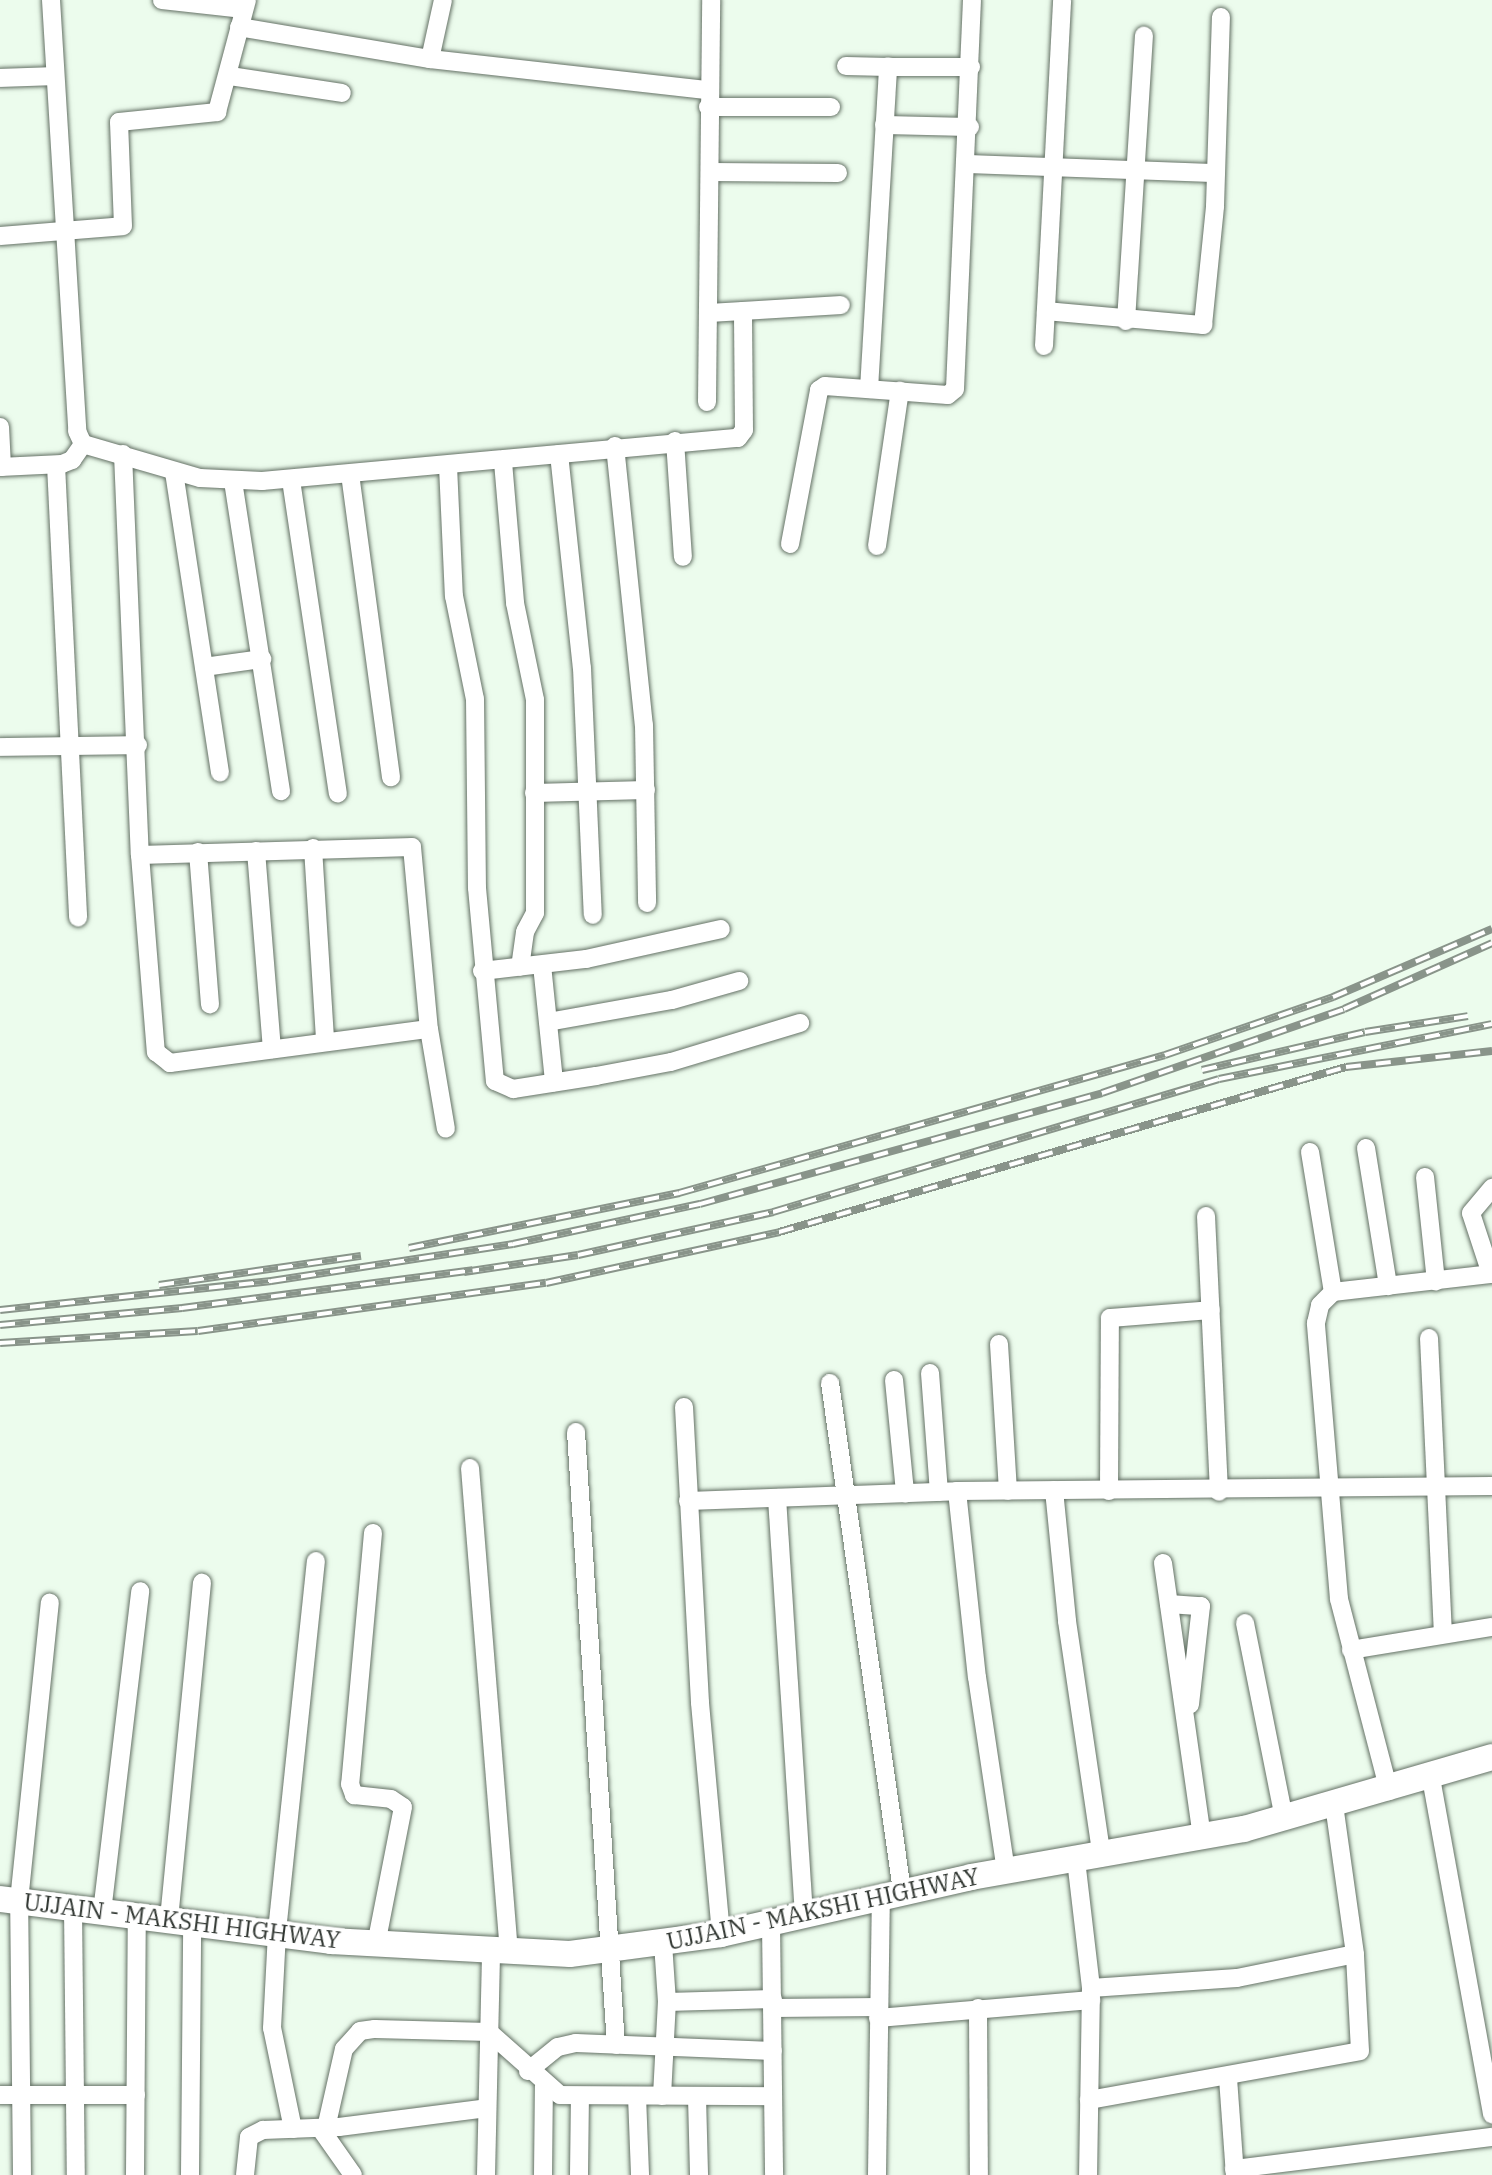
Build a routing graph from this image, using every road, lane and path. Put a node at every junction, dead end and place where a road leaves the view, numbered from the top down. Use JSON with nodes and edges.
{"nodes":[{"id":1,"x":51,"y":0,"type":"edge"},
{"id":2,"x":162,"y":0,"type":"edge"},
{"id":3,"x":443,"y":0,"type":"edge"},
{"id":4,"x":711,"y":0,"type":"edge"},
{"id":5,"x":972,"y":0,"type":"edge"},
{"id":6,"x":1062,"y":0,"type":"edge"},
{"id":7,"x":243,"y":12,"type":"edge"},
{"id":8,"x":1221,"y":17,"type":"dead end"},
{"id":9,"x":1144,"y":36,"type":"dead end"},
{"id":10,"x":430,"y":59,"type":"junction"},
{"id":11,"x":846,"y":66,"type":"dead end"},
{"id":12,"x":888,"y":67,"type":"junction"},
{"id":13,"x":971,"y":67,"type":"junction"},
{"id":14,"x":55,"y":76,"type":"junction"},
{"id":15,"x":230,"y":76,"type":"junction"},
{"id":16,"x":0,"y":78,"type":"edge"},
{"id":17,"x":342,"y":93,"type":"dead end"},
{"id":18,"x":708,"y":98,"type":"junction"},
{"id":19,"x":831,"y":107,"type":"dead end"},
{"id":20,"x":884,"y":125,"type":"junction"},
{"id":21,"x":970,"y":127,"type":"junction"},
{"id":22,"x":968,"y":164,"type":"junction"},
{"id":23,"x":1054,"y":165,"type":"junction"},
{"id":24,"x":1138,"y":169,"type":"junction"},
{"id":25,"x":710,"y":172,"type":"junction"},
{"id":26,"x":838,"y":173,"type":"dead end"},
{"id":27,"x":1216,"y":173,"type":"junction"},
{"id":28,"x":66,"y":231,"type":"junction"},
{"id":29,"x":0,"y":236,"type":"edge"},
{"id":30,"x":841,"y":305,"type":"dead end"},
{"id":31,"x":743,"y":311,"type":"junction"},
{"id":32,"x":1046,"y":311,"type":"junction"},
{"id":33,"x":710,"y":313,"type":"junction"},
{"id":34,"x":1126,"y":321,"type":"junction"},
{"id":35,"x":1044,"y":346,"type":"dead end"},
{"id":36,"x":869,"y":389,"type":"junction"},
{"id":37,"x":900,"y":391,"type":"junction"},
{"id":38,"x":707,"y":402,"type":"dead end"},
{"id":39,"x":0,"y":427,"type":"edge"},
{"id":40,"x":675,"y":441,"type":"junction"},
{"id":41,"x":83,"y":444,"type":"junction"},
{"id":42,"x":615,"y":446,"type":"junction"},
{"id":43,"x":123,"y":454,"type":"junction"},
{"id":44,"x":559,"y":454,"type":"junction"},
{"id":45,"x":503,"y":462,"type":"junction"},
{"id":46,"x":56,"y":465,"type":"junction"},
{"id":47,"x":448,"y":466,"type":"junction"},
{"id":48,"x":1,"y":467,"type":"edge"},
{"id":49,"x":174,"y":472,"type":"junction"},
{"id":50,"x":350,"y":474,"type":"junction"},
{"id":51,"x":291,"y":480,"type":"junction"},
{"id":52,"x":233,"y":481,"type":"junction"},
{"id":53,"x":790,"y":544,"type":"dead end"},
{"id":54,"x":877,"y":546,"type":"dead end"},
{"id":55,"x":683,"y":557,"type":"dead end"},
{"id":56,"x":262,"y":659,"type":"junction"},
{"id":57,"x":204,"y":667,"type":"junction"},
{"id":58,"x":138,"y":745,"type":"junction"},
{"id":59,"x":69,"y":746,"type":"junction"},
{"id":60,"x":0,"y":747,"type":"edge"},
{"id":61,"x":220,"y":772,"type":"dead end"},
{"id":62,"x":391,"y":777,"type":"dead end"},
{"id":63,"x":646,"y":790,"type":"junction"},
{"id":64,"x":281,"y":791,"type":"dead end"},
{"id":65,"x":589,"y":792,"type":"junction"},
{"id":66,"x":338,"y":793,"type":"dead end"},
{"id":67,"x":534,"y":793,"type":"junction"},
{"id":68,"x":313,"y":848,"type":"junction"},
{"id":69,"x":256,"y":851,"type":"junction"},
{"id":70,"x":198,"y":852,"type":"junction"},
{"id":71,"x":140,"y":855,"type":"junction"},
{"id":72,"x":647,"y":903,"type":"dead end"},
{"id":73,"x":593,"y":915,"type":"dead end"},
{"id":74,"x":78,"y":917,"type":"dead end"},
{"id":75,"x":721,"y":929,"type":"dead end"},
{"id":76,"x":542,"y":965,"type":"junction"},
{"id":77,"x":520,"y":967,"type":"junction"},
{"id":78,"x":482,"y":971,"type":"junction"},
{"id":79,"x":739,"y":981,"type":"dead end"},
{"id":80,"x":210,"y":1005,"type":"dead end"},
{"id":81,"x":548,"y":1022,"type":"junction"},
{"id":82,"x":800,"y":1023,"type":"dead end"},
{"id":83,"x":429,"y":1029,"type":"junction"},
{"id":84,"x":325,"y":1041,"type":"junction"},
{"id":85,"x":272,"y":1049,"type":"junction"},
{"id":86,"x":554,"y":1082,"type":"junction"},
{"id":87,"x":446,"y":1129,"type":"dead end"},
{"id":88,"x":1366,"y":1148,"type":"dead end"},
{"id":89,"x":1310,"y":1152,"type":"dead end"},
{"id":90,"x":1425,"y":1177,"type":"dead end"},
{"id":91,"x":1492,"y":1188,"type":"edge"},
{"id":92,"x":1206,"y":1216,"type":"dead end"},
{"id":93,"x":1491,"y":1266,"type":"edge"},
{"id":94,"x":1436,"y":1281,"type":"junction"},
{"id":95,"x":1388,"y":1286,"type":"junction"},
{"id":96,"x":1333,"y":1292,"type":"junction"},
{"id":97,"x":1211,"y":1310,"type":"junction"},
{"id":98,"x":1429,"y":1338,"type":"dead end"},
{"id":99,"x":999,"y":1344,"type":"dead end"},
{"id":100,"x":930,"y":1373,"type":"dead end"},
{"id":101,"x":894,"y":1380,"type":"dead end"},
{"id":102,"x":830,"y":1383,"type":"dead end"},
{"id":103,"x":684,"y":1407,"type":"dead end"},
{"id":104,"x":576,"y":1432,"type":"dead end"},
{"id":105,"x":470,"y":1468,"type":"dead end"},
{"id":106,"x":1492,"y":1486,"type":"edge"},
{"id":107,"x":1437,"y":1487,"type":"junction"},
{"id":108,"x":1054,"y":1490,"type":"junction"},
{"id":109,"x":1329,"y":1490,"type":"junction"},
{"id":110,"x":1008,"y":1491,"type":"junction"},
{"id":111,"x":1109,"y":1491,"type":"junction"},
{"id":112,"x":948,"y":1492,"type":"junction"},
{"id":113,"x":1219,"y":1492,"type":"junction"},
{"id":114,"x":905,"y":1493,"type":"junction"},
{"id":115,"x":842,"y":1496,"type":"junction"},
{"id":116,"x":777,"y":1498,"type":"junction"},
{"id":117,"x":688,"y":1501,"type":"junction"},
{"id":118,"x":373,"y":1533,"type":"dead end"},
{"id":119,"x":316,"y":1561,"type":"dead end"},
{"id":120,"x":1163,"y":1563,"type":"dead end"},
{"id":121,"x":202,"y":1583,"type":"dead end"},
{"id":122,"x":140,"y":1591,"type":"dead end"},
{"id":123,"x":50,"y":1603,"type":"dead end"},
{"id":124,"x":1169,"y":1604,"type":"junction"},
{"id":125,"x":1245,"y":1623,"type":"dead end"},
{"id":126,"x":1492,"y":1627,"type":"edge"},
{"id":127,"x":1443,"y":1634,"type":"junction"},
{"id":128,"x":1351,"y":1650,"type":"junction"},
{"id":129,"x":1188,"y":1727,"type":"junction"},
{"id":130,"x":1492,"y":1757,"type":"edge"},
{"id":131,"x":1431,"y":1778,"type":"junction"},
{"id":132,"x":1389,"y":1791,"type":"junction"},
{"id":133,"x":1334,"y":1805,"type":"junction"},
{"id":134,"x":1284,"y":1818,"type":"junction"},
{"id":135,"x":1202,"y":1836,"type":"junction"},
{"id":136,"x":1089,"y":1858,"type":"junction"},
{"id":137,"x":1006,"y":1871,"type":"junction"},
{"id":138,"x":891,"y":1894,"type":"junction"},
{"id":139,"x":9,"y":1900,"type":"edge"},
{"id":140,"x":73,"y":1908,"type":"junction"},
{"id":141,"x":102,"y":1912,"type":"junction"},
{"id":142,"x":137,"y":1917,"type":"junction"},
{"id":143,"x":804,"y":1917,"type":"junction"},
{"id":144,"x":180,"y":1920,"type":"junction"},
{"id":145,"x":771,"y":1924,"type":"junction"},
{"id":146,"x":277,"y":1931,"type":"junction"},
{"id":147,"x":721,"y":1934,"type":"junction"},
{"id":148,"x":376,"y":1944,"type":"junction"},
{"id":149,"x":663,"y":1944,"type":"junction"},
{"id":150,"x":614,"y":1949,"type":"junction"},
{"id":151,"x":500,"y":1953,"type":"junction"},
{"id":152,"x":1355,"y":1954,"type":"junction"},
{"id":153,"x":1091,"y":1994,"type":"junction"},
{"id":154,"x":667,"y":2002,"type":"junction"},
{"id":155,"x":773,"y":2004,"type":"junction"},
{"id":156,"x":978,"y":2008,"type":"junction"},
{"id":157,"x":878,"y":2012,"type":"junction"},
{"id":158,"x":489,"y":2032,"type":"junction"},
{"id":159,"x":616,"y":2045,"type":"junction"},
{"id":160,"x":663,"y":2047,"type":"junction"},
{"id":161,"x":773,"y":2051,"type":"junction"},
{"id":162,"x":528,"y":2071,"type":"junction"},
{"id":163,"x":1228,"y":2078,"type":"junction"},
{"id":164,"x":544,"y":2086,"type":"junction"},
{"id":165,"x":0,"y":2095,"type":"edge"},
{"id":166,"x":23,"y":2095,"type":"junction"},
{"id":167,"x":136,"y":2095,"type":"junction"},
{"id":168,"x":75,"y":2096,"type":"junction"},
{"id":169,"x":637,"y":2096,"type":"junction"},
{"id":170,"x":662,"y":2096,"type":"junction"},
{"id":171,"x":772,"y":2096,"type":"junction"},
{"id":172,"x":697,"y":2097,"type":"junction"},
{"id":173,"x":580,"y":2098,"type":"junction"},
{"id":174,"x":1089,"y":2100,"type":"junction"},
{"id":175,"x":487,"y":2108,"type":"junction"},
{"id":176,"x":1492,"y":2115,"type":"edge"},
{"id":177,"x":323,"y":2128,"type":"junction"},
{"id":178,"x":293,"y":2129,"type":"junction"},
{"id":179,"x":1492,"y":2137,"type":"edge"},
{"id":180,"x":1234,"y":2172,"type":"edge"},
{"id":181,"x":22,"y":2175,"type":"edge"},
{"id":182,"x":76,"y":2175,"type":"edge"},
{"id":183,"x":135,"y":2175,"type":"edge"},
{"id":184,"x":190,"y":2175,"type":"edge"},
{"id":185,"x":245,"y":2175,"type":"edge"},
{"id":186,"x":353,"y":2175,"type":"edge"},
{"id":187,"x":486,"y":2175,"type":"edge"},
{"id":188,"x":543,"y":2175,"type":"edge"},
{"id":189,"x":579,"y":2175,"type":"edge"},
{"id":190,"x":640,"y":2175,"type":"edge"},
{"id":191,"x":699,"y":2175,"type":"edge"},
{"id":192,"x":774,"y":2175,"type":"edge"},
{"id":193,"x":877,"y":2175,"type":"edge"},
{"id":194,"x":979,"y":2175,"type":"edge"},
{"id":195,"x":1088,"y":2175,"type":"edge"}],
"edges":[{"from":1,"to":14,"type":"street"},
{"from":2,"to":7,"type":"street"},
{"from":3,"to":10,"type":"street"},
{"from":4,"to":18,"type":"street"},
{"from":5,"to":13,"type":"street"},
{"from":6,"to":23,"type":"street"},
{"from":7,"to":10,"type":"street"},
{"from":7,"to":15,"type":"street"},
{"from":8,"to":27,"type":"street"},
{"from":9,"to":24,"type":"street"},
{"from":10,"to":18,"type":"street"},
{"from":11,"to":12,"type":"street"},
{"from":12,"to":13,"type":"street"},
{"from":12,"to":20,"type":"street"},
{"from":13,"to":21,"type":"street"},
{"from":14,"to":16,"type":"street"},
{"from":14,"to":28,"type":"street"},
{"from":15,"to":17,"type":"street"},
{"from":15,"to":28,"type":"street"},
{"from":18,"to":19,"type":"street"},
{"from":18,"to":25,"type":"street"},
{"from":20,"to":21,"type":"street"},
{"from":20,"to":36,"type":"street"},
{"from":21,"to":22,"type":"street"},
{"from":22,"to":23,"type":"street"},
{"from":22,"to":37,"type":"street"},
{"from":23,"to":24,"type":"street"},
{"from":23,"to":32,"type":"street"},
{"from":24,"to":27,"type":"street"},
{"from":24,"to":34,"type":"street"},
{"from":25,"to":26,"type":"street"},
{"from":25,"to":33,"type":"street"},
{"from":27,"to":34,"type":"street"},
{"from":28,"to":29,"type":"street"},
{"from":28,"to":41,"type":"street"},
{"from":30,"to":31,"type":"street"},
{"from":31,"to":33,"type":"street"},
{"from":31,"to":40,"type":"street"},
{"from":32,"to":34,"type":"street"},
{"from":32,"to":35,"type":"street"},
{"from":33,"to":38,"type":"street"},
{"from":36,"to":37,"type":"street"},
{"from":36,"to":53,"type":"street"},
{"from":37,"to":54,"type":"street"},
{"from":39,"to":48,"type":"street"},
{"from":40,"to":42,"type":"street"},
{"from":40,"to":55,"type":"street"},
{"from":41,"to":43,"type":"street"},
{"from":41,"to":46,"type":"street"},
{"from":42,"to":44,"type":"street"},
{"from":42,"to":63,"type":"street"},
{"from":43,"to":49,"type":"street"},
{"from":43,"to":58,"type":"street"},
{"from":44,"to":45,"type":"street"},
{"from":44,"to":65,"type":"street"},
{"from":45,"to":47,"type":"street"},
{"from":45,"to":67,"type":"street"},
{"from":46,"to":48,"type":"street"},
{"from":46,"to":59,"type":"street"},
{"from":47,"to":50,"type":"street"},
{"from":47,"to":78,"type":"street"},
{"from":49,"to":52,"type":"street"},
{"from":49,"to":57,"type":"street"},
{"from":50,"to":51,"type":"street"},
{"from":50,"to":62,"type":"street"},
{"from":51,"to":52,"type":"street"},
{"from":51,"to":66,"type":"street"},
{"from":52,"to":56,"type":"street"},
{"from":56,"to":57,"type":"street"},
{"from":56,"to":64,"type":"street"},
{"from":57,"to":61,"type":"street"},
{"from":58,"to":59,"type":"street"},
{"from":58,"to":71,"type":"street"},
{"from":59,"to":60,"type":"street"},
{"from":59,"to":74,"type":"street"},
{"from":63,"to":65,"type":"street"},
{"from":63,"to":72,"type":"street"},
{"from":65,"to":67,"type":"street"},
{"from":65,"to":73,"type":"street"},
{"from":67,"to":77,"type":"street"},
{"from":68,"to":69,"type":"street"},
{"from":68,"to":83,"type":"street"},
{"from":68,"to":84,"type":"street"},
{"from":69,"to":70,"type":"street"},
{"from":69,"to":85,"type":"street"},
{"from":70,"to":71,"type":"street"},
{"from":70,"to":80,"type":"street"},
{"from":71,"to":85,"type":"street"},
{"from":75,"to":76,"type":"street"},
{"from":76,"to":77,"type":"street"},
{"from":76,"to":81,"type":"street"},
{"from":77,"to":78,"type":"street"},
{"from":78,"to":86,"type":"street"},
{"from":79,"to":81,"type":"street"},
{"from":81,"to":86,"type":"street"},
{"from":82,"to":86,"type":"street"},
{"from":83,"to":84,"type":"street"},
{"from":83,"to":87,"type":"street"},
{"from":84,"to":85,"type":"street"},
{"from":88,"to":95,"type":"street"},
{"from":89,"to":96,"type":"street"},
{"from":90,"to":94,"type":"street"},
{"from":91,"to":93,"type":"street"},
{"from":92,"to":97,"type":"street"},
{"from":93,"to":94,"type":"street"},
{"from":94,"to":95,"type":"street"},
{"from":95,"to":96,"type":"street"},
{"from":96,"to":109,"type":"street"},
{"from":97,"to":111,"type":"street"},
{"from":97,"to":113,"type":"street"},
{"from":98,"to":107,"type":"street"},
{"from":99,"to":110,"type":"street"},
{"from":100,"to":112,"type":"street"},
{"from":101,"to":114,"type":"street"},
{"from":102,"to":115,"type":"street"},
{"from":103,"to":117,"type":"street"},
{"from":104,"to":150,"type":"street"},
{"from":105,"to":151,"type":"street"},
{"from":106,"to":107,"type":"street"},
{"from":107,"to":109,"type":"street"},
{"from":107,"to":127,"type":"street"},
{"from":108,"to":110,"type":"street"},
{"from":108,"to":111,"type":"street"},
{"from":108,"to":136,"type":"street"},
{"from":109,"to":113,"type":"street"},
{"from":109,"to":128,"type":"street"},
{"from":110,"to":112,"type":"street"},
{"from":111,"to":113,"type":"street"},
{"from":112,"to":114,"type":"street"},
{"from":112,"to":137,"type":"street"},
{"from":114,"to":115,"type":"street"},
{"from":115,"to":116,"type":"street"},
{"from":115,"to":138,"type":"street"},
{"from":116,"to":117,"type":"street"},
{"from":116,"to":143,"type":"street"},
{"from":117,"to":147,"type":"street"},
{"from":118,"to":148,"type":"street"},
{"from":119,"to":146,"type":"street"},
{"from":120,"to":124,"type":"street"},
{"from":121,"to":144,"type":"street"},
{"from":122,"to":141,"type":"street"},
{"from":123,"to":139,"type":"street"},
{"from":124,"to":129,"type":"street"},
{"from":124,"to":129,"type":"street"},
{"from":125,"to":134,"type":"street"},
{"from":126,"to":127,"type":"street"},
{"from":127,"to":128,"type":"street"},
{"from":128,"to":132,"type":"street"},
{"from":129,"to":135,"type":"street"},
{"from":130,"to":131,"type":"main road","name":"UJJAIN - MAKSHI HIGHWAY"},
{"from":131,"to":132,"type":"main road","name":"UJJAIN - MAKSHI HIGHWAY"},
{"from":131,"to":176,"type":"street"},
{"from":132,"to":133,"type":"main road","name":"UJJAIN - MAKSHI HIGHWAY"},
{"from":133,"to":134,"type":"main road","name":"UJJAIN - MAKSHI HIGHWAY"},
{"from":133,"to":152,"type":"street"},
{"from":134,"to":135,"type":"main road","name":"UJJAIN - MAKSHI HIGHWAY"},
{"from":135,"to":136,"type":"main road","name":"UJJAIN - MAKSHI HIGHWAY"},
{"from":136,"to":137,"type":"main road","name":"UJJAIN - MAKSHI HIGHWAY"},
{"from":136,"to":153,"type":"street"},
{"from":137,"to":138,"type":"main road","name":"UJJAIN - MAKSHI HIGHWAY"},
{"from":138,"to":143,"type":"main road","name":"UJJAIN - MAKSHI HIGHWAY"},
{"from":138,"to":157,"type":"street"},
{"from":139,"to":140,"type":"main road","name":"UJJAIN - MAKSHI HIGHWAY"},
{"from":139,"to":166,"type":"street"},
{"from":140,"to":141,"type":"main road","name":"UJJAIN - MAKSHI HIGHWAY"},
{"from":140,"to":168,"type":"street"},
{"from":141,"to":142,"type":"main road","name":"UJJAIN - MAKSHI HIGHWAY"},
{"from":142,"to":144,"type":"main road","name":"UJJAIN - MAKSHI HIGHWAY"},
{"from":142,"to":167,"type":"street"},
{"from":143,"to":145,"type":"main road","name":"UJJAIN - MAKSHI HIGHWAY"},
{"from":144,"to":146,"type":"main road","name":"UJJAIN - MAKSHI HIGHWAY"},
{"from":144,"to":184,"type":"street"},
{"from":145,"to":147,"type":"main road","name":"UJJAIN - MAKSHI HIGHWAY"},
{"from":145,"to":155,"type":"street"},
{"from":146,"to":148,"type":"main road","name":"UJJAIN - MAKSHI HIGHWAY"},
{"from":146,"to":178,"type":"street"},
{"from":147,"to":149,"type":"main road","name":"UJJAIN - MAKSHI HIGHWAY"},
{"from":148,"to":151,"type":"main road","name":"UJJAIN - MAKSHI HIGHWAY"},
{"from":149,"to":150,"type":"main road","name":"UJJAIN - MAKSHI HIGHWAY"},
{"from":149,"to":154,"type":"street"},
{"from":150,"to":151,"type":"main road","name":"UJJAIN - MAKSHI HIGHWAY"},
{"from":150,"to":159,"type":"street"},
{"from":151,"to":158,"type":"street"},
{"from":152,"to":153,"type":"street"},
{"from":152,"to":163,"type":"street"},
{"from":153,"to":156,"type":"street"},
{"from":153,"to":174,"type":"street"},
{"from":154,"to":155,"type":"street"},
{"from":154,"to":160,"type":"street"},
{"from":155,"to":157,"type":"street"},
{"from":155,"to":161,"type":"street"},
{"from":156,"to":157,"type":"street"},
{"from":156,"to":194,"type":"street"},
{"from":157,"to":193,"type":"street"},
{"from":158,"to":162,"type":"street"},
{"from":158,"to":175,"type":"street"},
{"from":158,"to":177,"type":"street"},
{"from":159,"to":160,"type":"street"},
{"from":159,"to":162,"type":"street"},
{"from":160,"to":161,"type":"street"},
{"from":160,"to":170,"type":"street"},
{"from":161,"to":171,"type":"street"},
{"from":162,"to":164,"type":"street"},
{"from":163,"to":174,"type":"street"},
{"from":163,"to":180,"type":"street"},
{"from":164,"to":173,"type":"street"},
{"from":164,"to":188,"type":"street"},
{"from":165,"to":166,"type":"street"},
{"from":166,"to":168,"type":"street"},
{"from":166,"to":181,"type":"street"},
{"from":167,"to":168,"type":"street"},
{"from":167,"to":183,"type":"street"},
{"from":168,"to":182,"type":"street"},
{"from":169,"to":170,"type":"street"},
{"from":169,"to":173,"type":"street"},
{"from":169,"to":190,"type":"street"},
{"from":170,"to":172,"type":"street"},
{"from":171,"to":172,"type":"street"},
{"from":171,"to":192,"type":"street"},
{"from":172,"to":191,"type":"street"},
{"from":173,"to":189,"type":"street"},
{"from":174,"to":195,"type":"street"},
{"from":175,"to":177,"type":"street"},
{"from":175,"to":187,"type":"street"},
{"from":177,"to":178,"type":"street"},
{"from":177,"to":186,"type":"street"},
{"from":178,"to":185,"type":"street"},
{"from":179,"to":180,"type":"street"}]}
